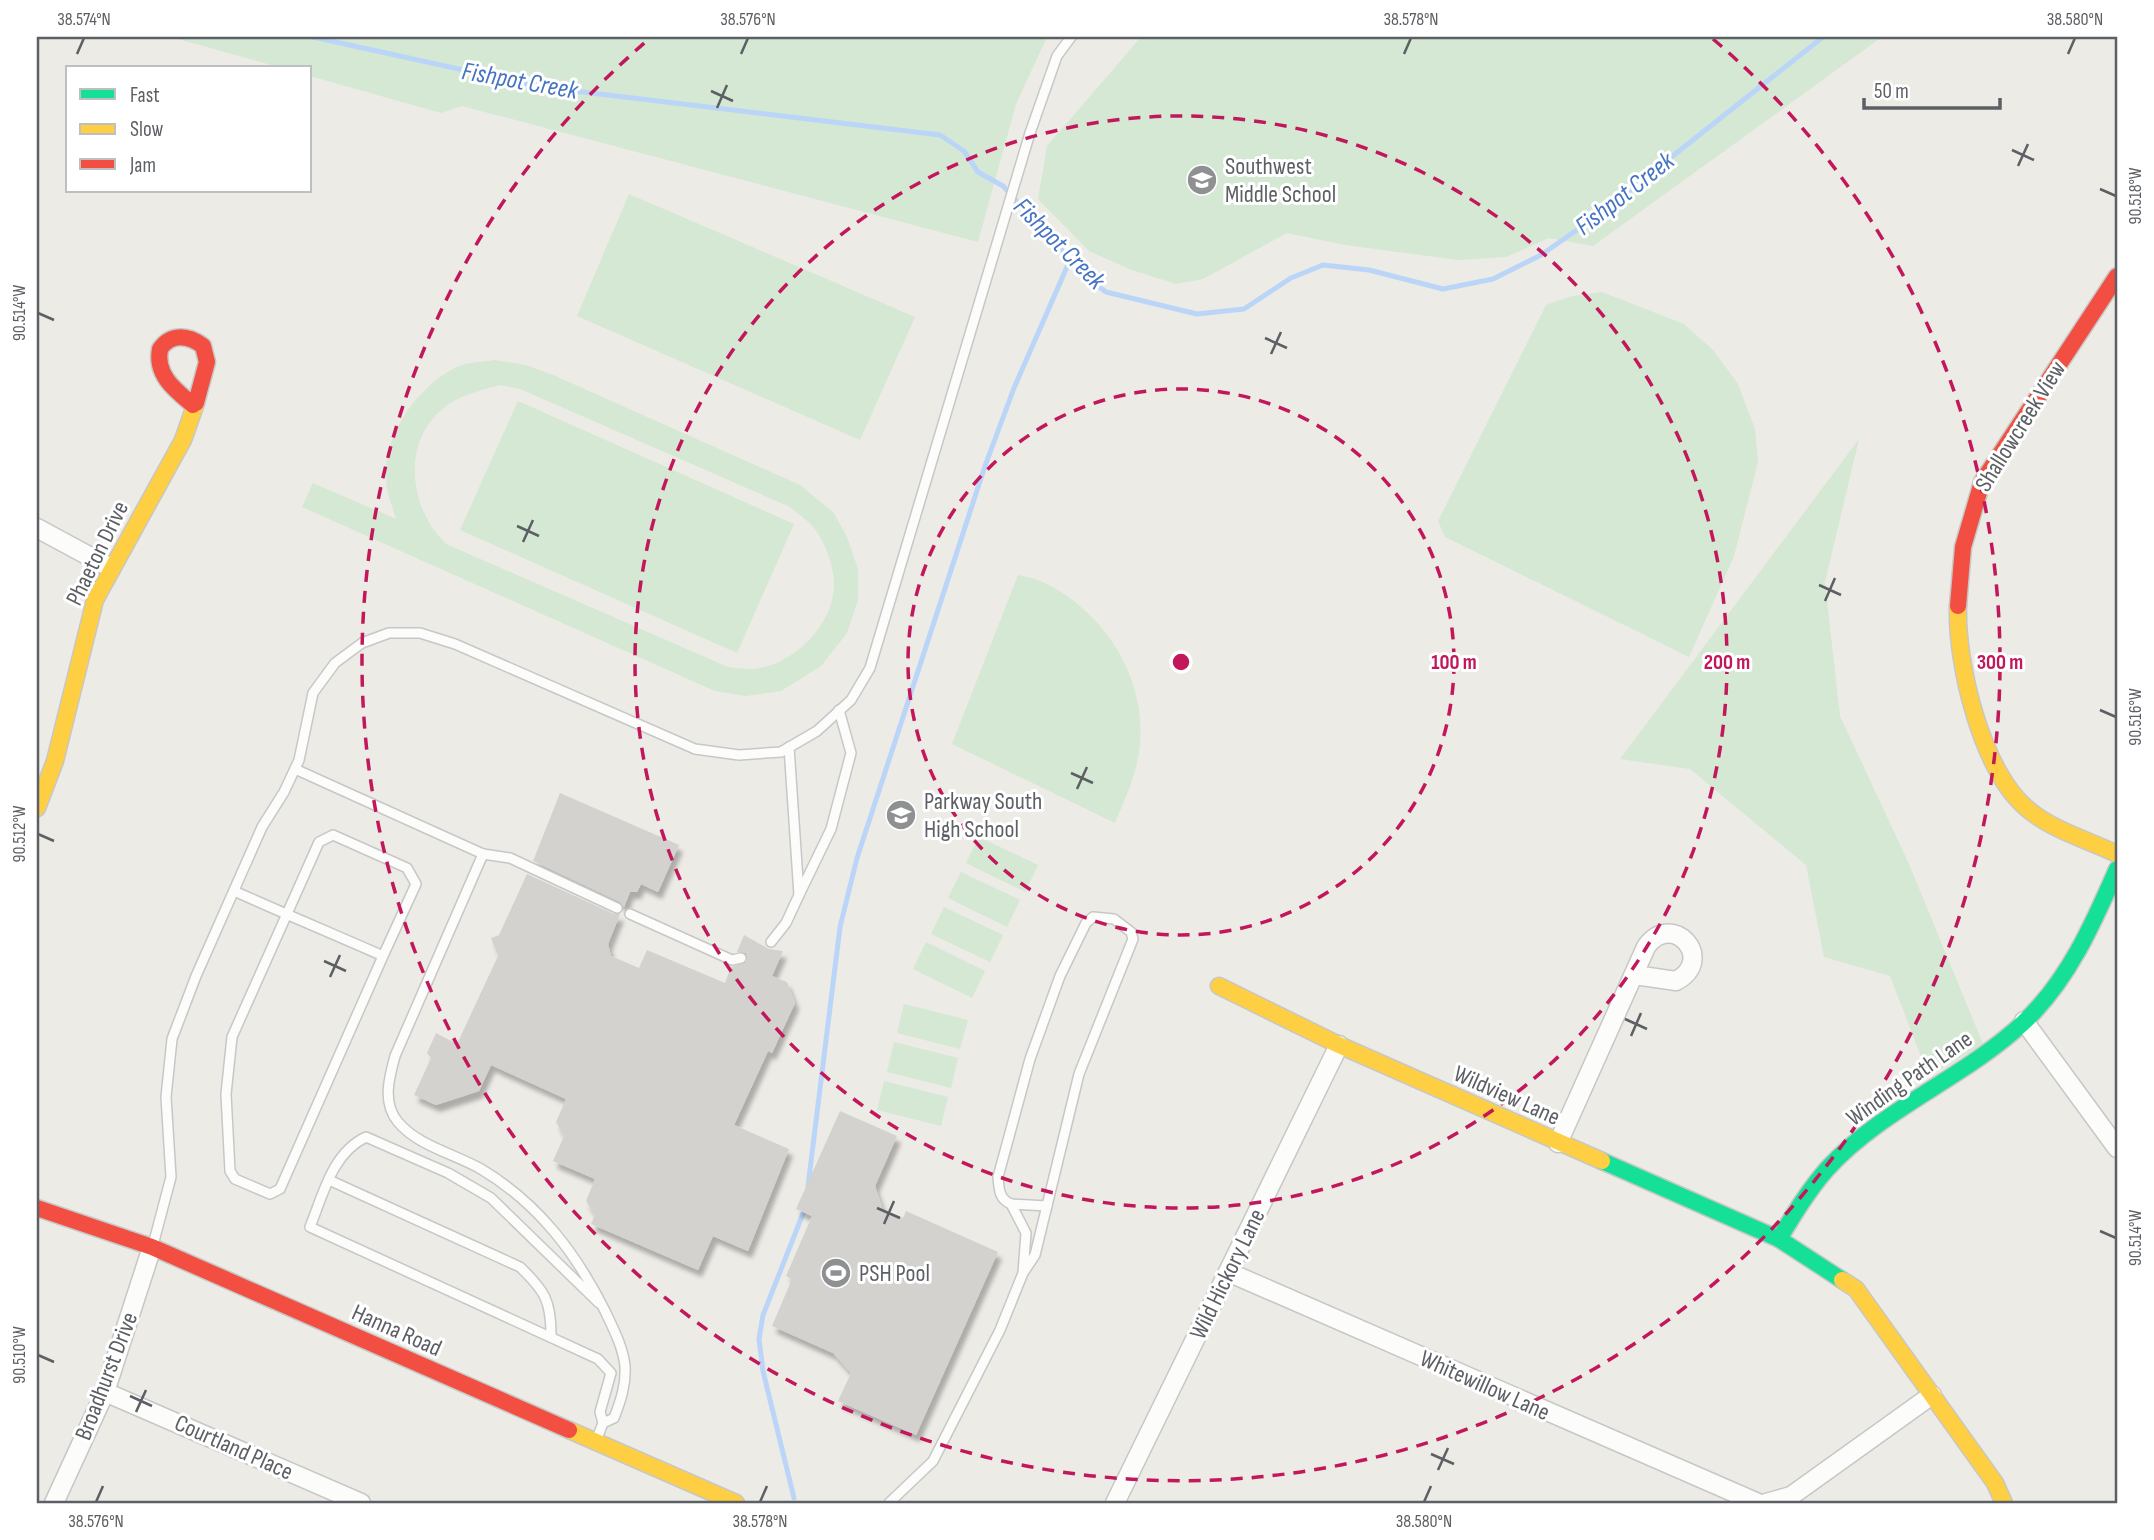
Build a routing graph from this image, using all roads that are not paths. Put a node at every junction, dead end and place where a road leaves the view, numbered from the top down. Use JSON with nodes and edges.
{"nodes":[{"id":1,"x":1071,"y":37,"type":"edge"},
{"id":2,"x":2117,"y":276,"type":"edge"},
{"id":3,"x":193,"y":405,"type":"dead end"},
{"id":4,"x":37,"y":528,"type":"edge"},
{"id":5,"x":111,"y":568,"type":"junction"},
{"id":6,"x":839,"y":710,"type":"junction"},
{"id":7,"x":789,"y":747,"type":"junction"},
{"id":8,"x":295,"y":769,"type":"junction"},
{"id":9,"x":37,"y":808,"type":"edge"},
{"id":10,"x":483,"y":853,"type":"junction"},
{"id":11,"x":2117,"y":854,"type":"edge"},
{"id":12,"x":2117,"y":869,"type":"edge"},
{"id":13,"x":234,"y":891,"type":"junction"},
{"id":14,"x":799,"y":895,"type":"junction"},
{"id":15,"x":617,"y":908,"type":"dead end"},
{"id":16,"x":286,"y":914,"type":"junction"},
{"id":17,"x":629,"y":914,"type":"dead end"},
{"id":18,"x":771,"y":942,"type":"dead end"},
{"id":19,"x":383,"y":956,"type":"junction"},
{"id":20,"x":741,"y":958,"type":"dead end"},
{"id":21,"x":1635,"y":975,"type":"dead end"},
{"id":22,"x":1219,"y":986,"type":"dead end"},
{"id":23,"x":2024,"y":1021,"type":"junction"},
{"id":24,"x":1339,"y":1045,"type":"junction"},
{"id":25,"x":1558,"y":1143,"type":"junction"},
{"id":26,"x":2117,"y":1148,"type":"edge"},
{"id":27,"x":329,"y":1180,"type":"junction"},
{"id":28,"x":1011,"y":1204,"type":"junction"},
{"id":29,"x":1047,"y":1206,"type":"junction"},
{"id":30,"x":37,"y":1208,"type":"edge"},
{"id":31,"x":1779,"y":1239,"type":"junction"},
{"id":32,"x":152,"y":1247,"type":"junction"},
{"id":33,"x":1228,"y":1272,"type":"junction"},
{"id":34,"x":1023,"y":1273,"type":"junction"},
{"id":35,"x":603,"y":1307,"type":"junction"},
{"id":36,"x":551,"y":1335,"type":"junction"},
{"id":37,"x":105,"y":1392,"type":"junction"},
{"id":38,"x":1932,"y":1395,"type":"junction"},
{"id":39,"x":603,"y":1423,"type":"junction"},
{"id":40,"x":596,"y":1442,"type":"junction"},
{"id":41,"x":1804,"y":1494,"type":"edge"},
{"id":42,"x":1117,"y":1502,"type":"edge"},
{"id":43,"x":1748,"y":1502,"type":"edge"},
{"id":44,"x":54,"y":1503,"type":"edge"},
{"id":45,"x":361,"y":1503,"type":"edge"},
{"id":46,"x":736,"y":1503,"type":"edge"},
{"id":47,"x":889,"y":1503,"type":"edge"},
{"id":48,"x":1766,"y":1503,"type":"edge"},
{"id":49,"x":2004,"y":1503,"type":"edge"}],
"edges":[{"from":1,"to":6,"type":"lane"},
{"from":2,"to":11,"type":"street","name":"Shallowcreek View"},
{"from":3,"to":5,"type":"street","name":"Phaeton Drive"},
{"from":4,"to":5,"type":"street"},
{"from":5,"to":9,"type":"street","name":"Phaeton Drive"},
{"from":6,"to":7,"type":"lane"},
{"from":6,"to":14,"type":"lane"},
{"from":7,"to":8,"type":"lane"},
{"from":7,"to":14,"type":"lane"},
{"from":8,"to":10,"type":"lane"},
{"from":8,"to":13,"type":"lane"},
{"from":10,"to":15,"type":"lane"},
{"from":10,"to":35,"type":"lane"},
{"from":12,"to":23,"type":"street","name":"Winding Path Lane"},
{"from":13,"to":16,"type":"lane"},
{"from":13,"to":32,"type":"lane"},
{"from":14,"to":18,"type":"lane"},
{"from":16,"to":19,"type":"lane"},
{"from":16,"to":19,"type":"lane"},
{"from":16,"to":19,"type":"lane"},
{"from":17,"to":20,"type":"lane"},
{"from":21,"to":25,"type":"street"},
{"from":22,"to":24,"type":"street","name":"Wildview Lane"},
{"from":23,"to":26,"type":"street"},
{"from":23,"to":31,"type":"street","name":"Winding Path Lane"},
{"from":24,"to":25,"type":"street","name":"Wildview Lane"},
{"from":24,"to":33,"type":"street","name":"Wild Hickory Lane"},
{"from":25,"to":31,"type":"street","name":"Wildview Lane"},
{"from":27,"to":35,"type":"lane"},
{"from":27,"to":36,"type":"lane"},
{"from":27,"to":36,"type":"lane"},
{"from":28,"to":29,"type":"lane"},
{"from":28,"to":29,"type":"lane"},
{"from":28,"to":34,"type":"lane"},
{"from":29,"to":34,"type":"lane"},
{"from":30,"to":32,"type":"street","name":"Hanna Road"},
{"from":31,"to":38,"type":"street"},
{"from":32,"to":37,"type":"street","name":"Broadhurst Drive"},
{"from":32,"to":40,"type":"street","name":"Hanna Road"},
{"from":33,"to":42,"type":"street","name":"Wild Hickory Lane"},
{"from":33,"to":43,"type":"street","name":"Whitewillow Lane"},
{"from":34,"to":47,"type":"lane"},
{"from":35,"to":39,"type":"lane"},
{"from":36,"to":39,"type":"lane"},
{"from":37,"to":44,"type":"street","name":"Broadhurst Drive"},
{"from":37,"to":45,"type":"street","name":"Courtland Place"},
{"from":38,"to":41,"type":"street"},
{"from":38,"to":49,"type":"street"},
{"from":39,"to":40,"type":"lane"},
{"from":40,"to":46,"type":"street","name":"Hanna Road"},
{"from":41,"to":48,"type":"street"}]}
